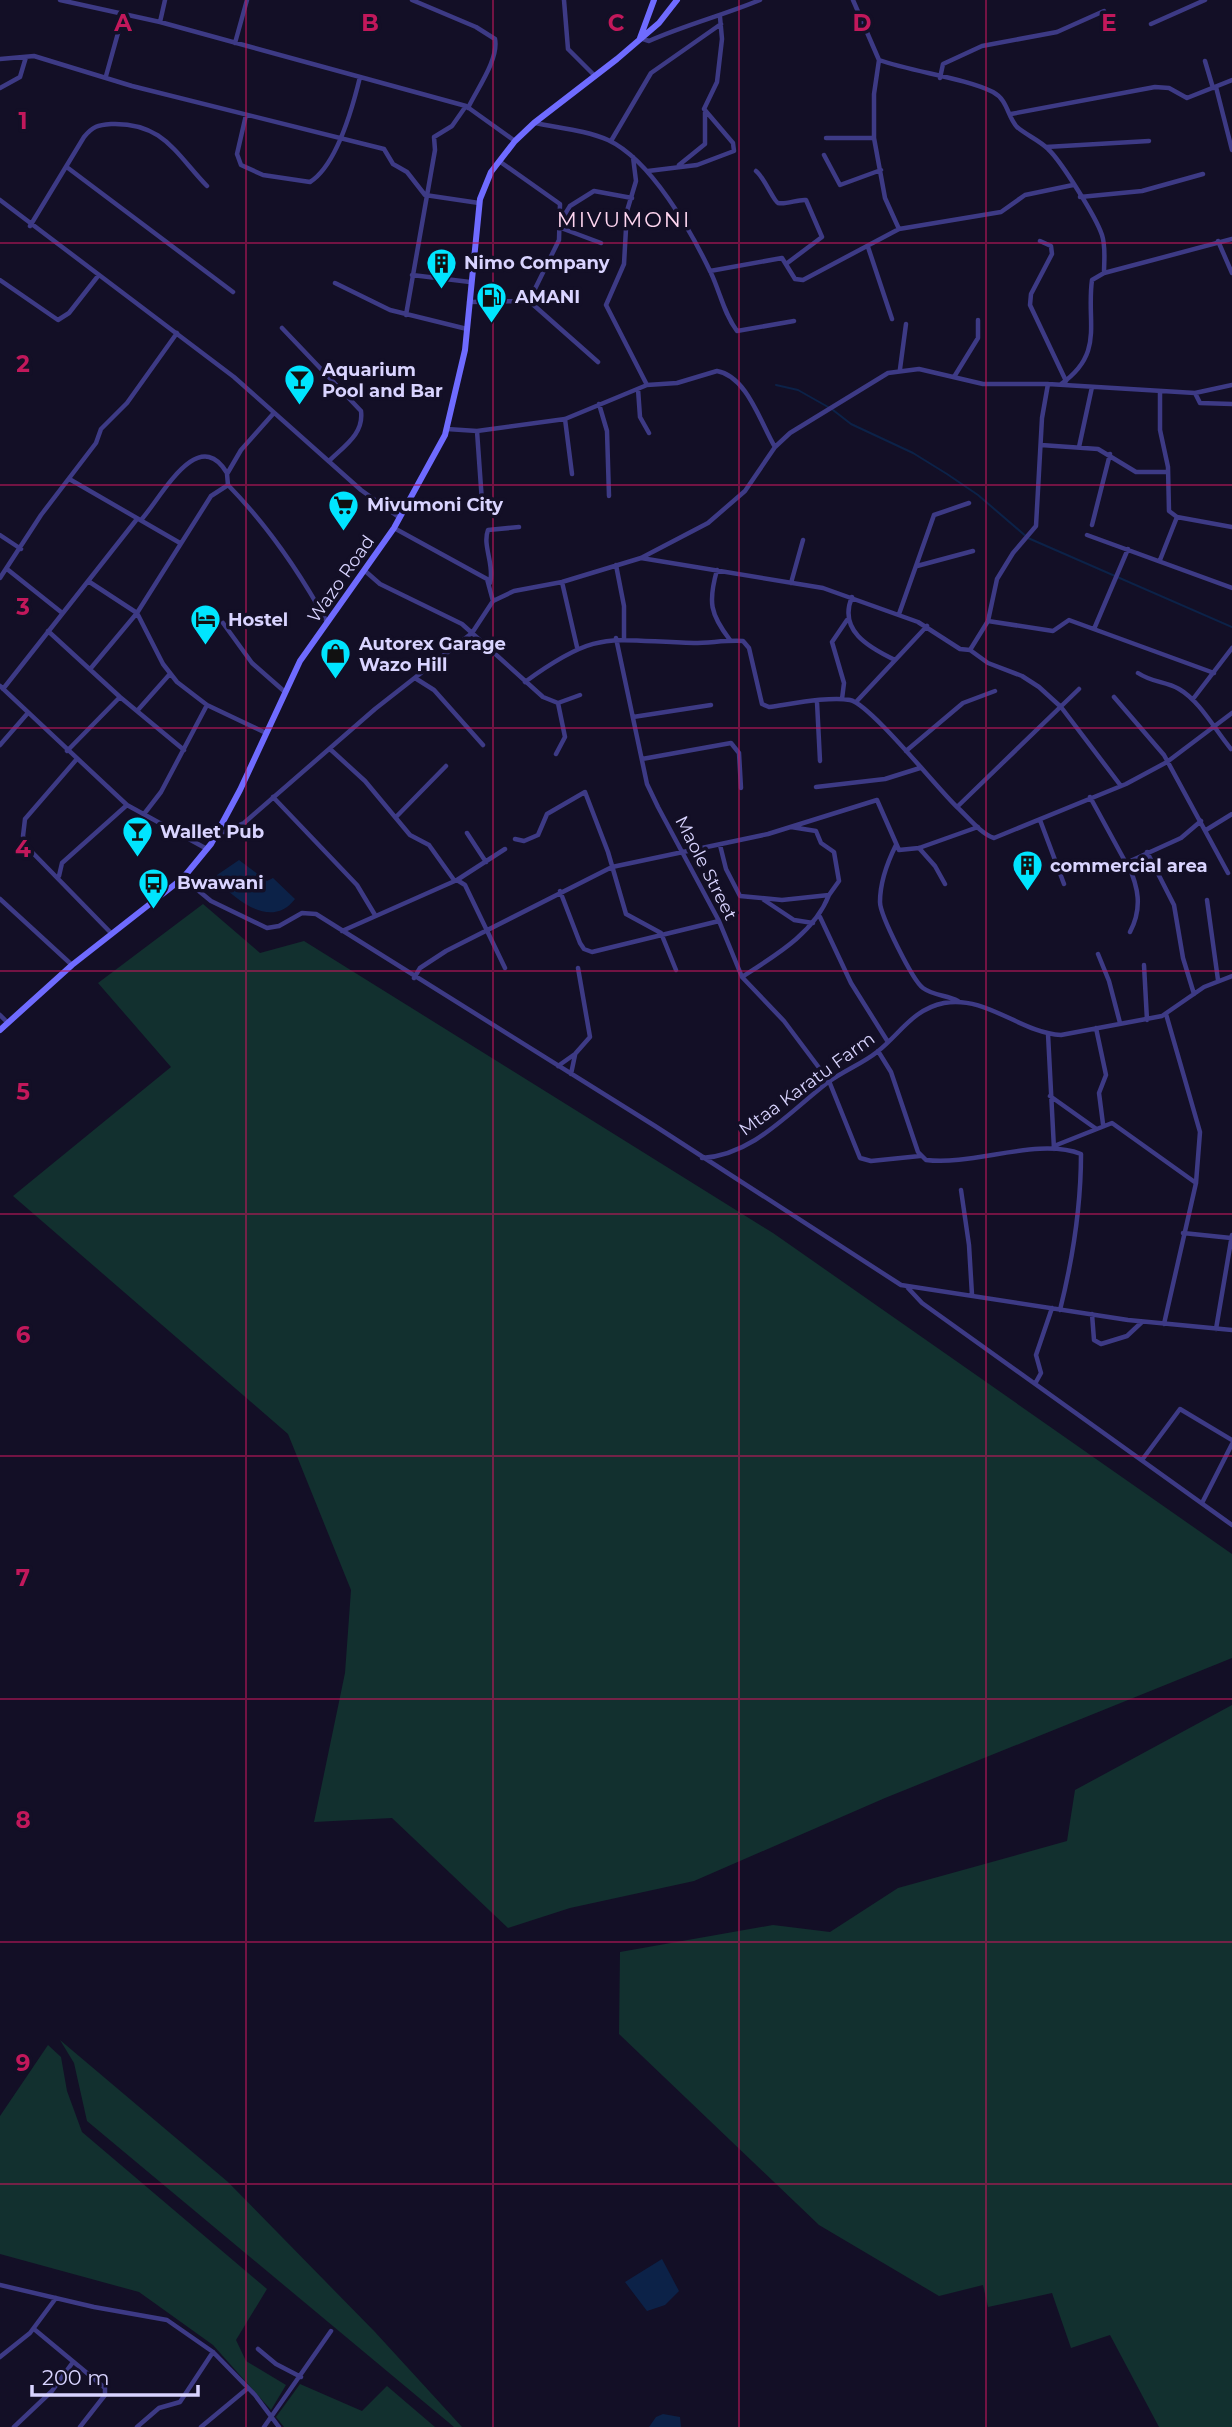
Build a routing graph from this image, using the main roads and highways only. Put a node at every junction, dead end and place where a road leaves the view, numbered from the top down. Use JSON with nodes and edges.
{"nodes":[{"id":1,"x":654,"y":0,"type":"edge"},
{"id":2,"x":677,"y":0,"type":"edge"},
{"id":3,"x":640,"y":38,"type":"junction"},
{"id":4,"x":0,"y":1030,"type":"edge"}],
"edges":[{"from":1,"to":3,"type":"main road"},
{"from":2,"to":3,"type":"main road","name":"Wazo Road"},
{"from":3,"to":4,"type":"main road","name":"Wazo Road"}]}
